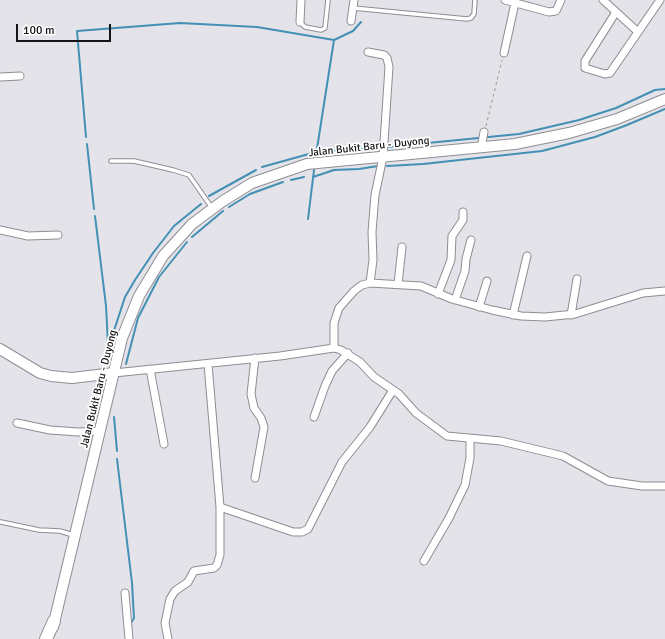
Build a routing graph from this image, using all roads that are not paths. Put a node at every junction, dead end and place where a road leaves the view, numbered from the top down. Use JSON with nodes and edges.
{"nodes":[{"id":1,"x":301,"y":0,"type":"edge"},
{"id":2,"x":328,"y":0,"type":"edge"},
{"id":3,"x":354,"y":0,"type":"edge"},
{"id":4,"x":475,"y":0,"type":"edge"},
{"id":5,"x":505,"y":0,"type":"edge"},
{"id":6,"x":561,"y":0,"type":"edge"},
{"id":7,"x":603,"y":0,"type":"edge"},
{"id":8,"x":660,"y":0,"type":"edge"},
{"id":9,"x":515,"y":3,"type":"junction"},
{"id":10,"x":353,"y":8,"type":"junction"},
{"id":11,"x":616,"y":12,"type":"junction"},
{"id":12,"x":351,"y":21,"type":"dead end"},
{"id":13,"x":300,"y":22,"type":"joint"},
{"id":14,"x":638,"y":32,"type":"junction"},
{"id":15,"x":368,"y":52,"type":"dead end"},
{"id":16,"x":504,"y":53,"type":"road end"},
{"id":17,"x":20,"y":76,"type":"dead end"},
{"id":18,"x":0,"y":77,"type":"edge"},
{"id":19,"x":665,"y":99,"type":"edge"},
{"id":20,"x":484,"y":132,"type":"road end"},
{"id":21,"x":482,"y":144,"type":"junction"},
{"id":22,"x":383,"y":157,"type":"junction"},
{"id":23,"x":111,"y":161,"type":"dead end"},
{"id":24,"x":213,"y":209,"type":"junction"},
{"id":25,"x":463,"y":212,"type":"dead end"},
{"id":26,"x":0,"y":230,"type":"edge"},
{"id":27,"x":58,"y":235,"type":"dead end"},
{"id":28,"x":471,"y":240,"type":"dead end"},
{"id":29,"x":402,"y":247,"type":"dead end"},
{"id":30,"x":527,"y":256,"type":"dead end"},
{"id":31,"x":577,"y":279,"type":"dead end"},
{"id":32,"x":487,"y":281,"type":"dead end"},
{"id":33,"x":370,"y":283,"type":"junction"},
{"id":34,"x":398,"y":284,"type":"junction"},
{"id":35,"x":665,"y":291,"type":"edge"},
{"id":36,"x":438,"y":294,"type":"junction"},
{"id":37,"x":455,"y":300,"type":"junction"},
{"id":38,"x":479,"y":307,"type":"junction"},
{"id":39,"x":513,"y":315,"type":"junction"},
{"id":40,"x":571,"y":315,"type":"junction"},
{"id":41,"x":334,"y":348,"type":"junction"},
{"id":42,"x":0,"y":349,"type":"edge"},
{"id":43,"x":348,"y":353,"type":"junction"},
{"id":44,"x":255,"y":358,"type":"junction"},
{"id":45,"x":208,"y":364,"type":"junction"},
{"id":46,"x":150,"y":369,"type":"junction"},
{"id":47,"x":114,"y":373,"type":"junction"},
{"id":48,"x":393,"y":390,"type":"junction"},
{"id":49,"x":314,"y":417,"type":"dead end"},
{"id":50,"x":17,"y":423,"type":"dead end"},
{"id":51,"x":100,"y":431,"type":"junction"},
{"id":52,"x":470,"y":439,"type":"junction"},
{"id":53,"x":164,"y":444,"type":"dead end"},
{"id":54,"x":255,"y":478,"type":"dead end"},
{"id":55,"x":665,"y":486,"type":"edge"},
{"id":56,"x":220,"y":506,"type":"junction"},
{"id":57,"x":1,"y":522,"type":"edge"},
{"id":58,"x":74,"y":536,"type":"junction"},
{"id":59,"x":424,"y":561,"type":"dead end"},
{"id":60,"x":125,"y":593,"type":"dead end"},
{"id":61,"x":54,"y":621,"type":"junction"},
{"id":62,"x":46,"y":639,"type":"edge"},
{"id":63,"x":51,"y":639,"type":"edge"},
{"id":64,"x":129,"y":639,"type":"edge"},
{"id":65,"x":168,"y":639,"type":"edge"}],
"edges":[{"from":1,"to":13,"type":"street"},
{"from":2,"to":13,"type":"lane"},
{"from":3,"to":10,"type":"street"},
{"from":4,"to":10,"type":"lane"},
{"from":5,"to":9,"type":"street"},
{"from":6,"to":9,"type":"street"},
{"from":7,"to":11,"type":"street"},
{"from":8,"to":14,"type":"street"},
{"from":9,"to":16,"type":"street"},
{"from":10,"to":12,"type":"street"},
{"from":11,"to":14,"type":"street"},
{"from":11,"to":14,"type":"street"},
{"from":15,"to":22,"type":"street"},
{"from":17,"to":18,"type":"street"},
{"from":19,"to":21,"type":"main road","name":"Jalan Bukit Baru - Duyong"},
{"from":20,"to":21,"type":"street"},
{"from":21,"to":22,"type":"main road","name":"Jalan Bukit Baru - Duyong"},
{"from":22,"to":24,"type":"main road","name":"Jalan Bukit Baru - Duyong"},
{"from":22,"to":33,"type":"street"},
{"from":23,"to":24,"type":"lane"},
{"from":24,"to":47,"type":"main road","name":"Jalan Bukit Baru - Duyong"},
{"from":25,"to":36,"type":"street"},
{"from":26,"to":27,"type":"street"},
{"from":28,"to":37,"type":"street"},
{"from":29,"to":34,"type":"street"},
{"from":30,"to":39,"type":"street"},
{"from":31,"to":40,"type":"street"},
{"from":32,"to":38,"type":"street"},
{"from":33,"to":34,"type":"street"},
{"from":33,"to":41,"type":"street"},
{"from":34,"to":36,"type":"street"},
{"from":35,"to":40,"type":"street"},
{"from":36,"to":37,"type":"street"},
{"from":37,"to":38,"type":"street"},
{"from":38,"to":39,"type":"street"},
{"from":39,"to":40,"type":"street"},
{"from":41,"to":43,"type":"street"},
{"from":41,"to":44,"type":"street"},
{"from":42,"to":47,"type":"main road"},
{"from":43,"to":48,"type":"street"},
{"from":43,"to":49,"type":"street"},
{"from":44,"to":45,"type":"street"},
{"from":44,"to":54,"type":"street"},
{"from":45,"to":46,"type":"street"},
{"from":45,"to":56,"type":"street"},
{"from":46,"to":47,"type":"street"},
{"from":46,"to":53,"type":"street"},
{"from":47,"to":51,"type":"main road","name":"Jalan Bukit Baru - Duyong"},
{"from":48,"to":52,"type":"street"},
{"from":48,"to":56,"type":"street"},
{"from":50,"to":51,"type":"street"},
{"from":51,"to":58,"type":"main road","name":"Jalan Bukit Baru - Duyong"},
{"from":52,"to":55,"type":"street"},
{"from":52,"to":59,"type":"street"},
{"from":56,"to":65,"type":"street"},
{"from":57,"to":58,"type":"lane"},
{"from":58,"to":61,"type":"main road","name":"Jalan Bukit Baru - Duyong"},
{"from":60,"to":64,"type":"street"},
{"from":61,"to":62,"type":"main road"},
{"from":61,"to":63,"type":"main road"}]}
